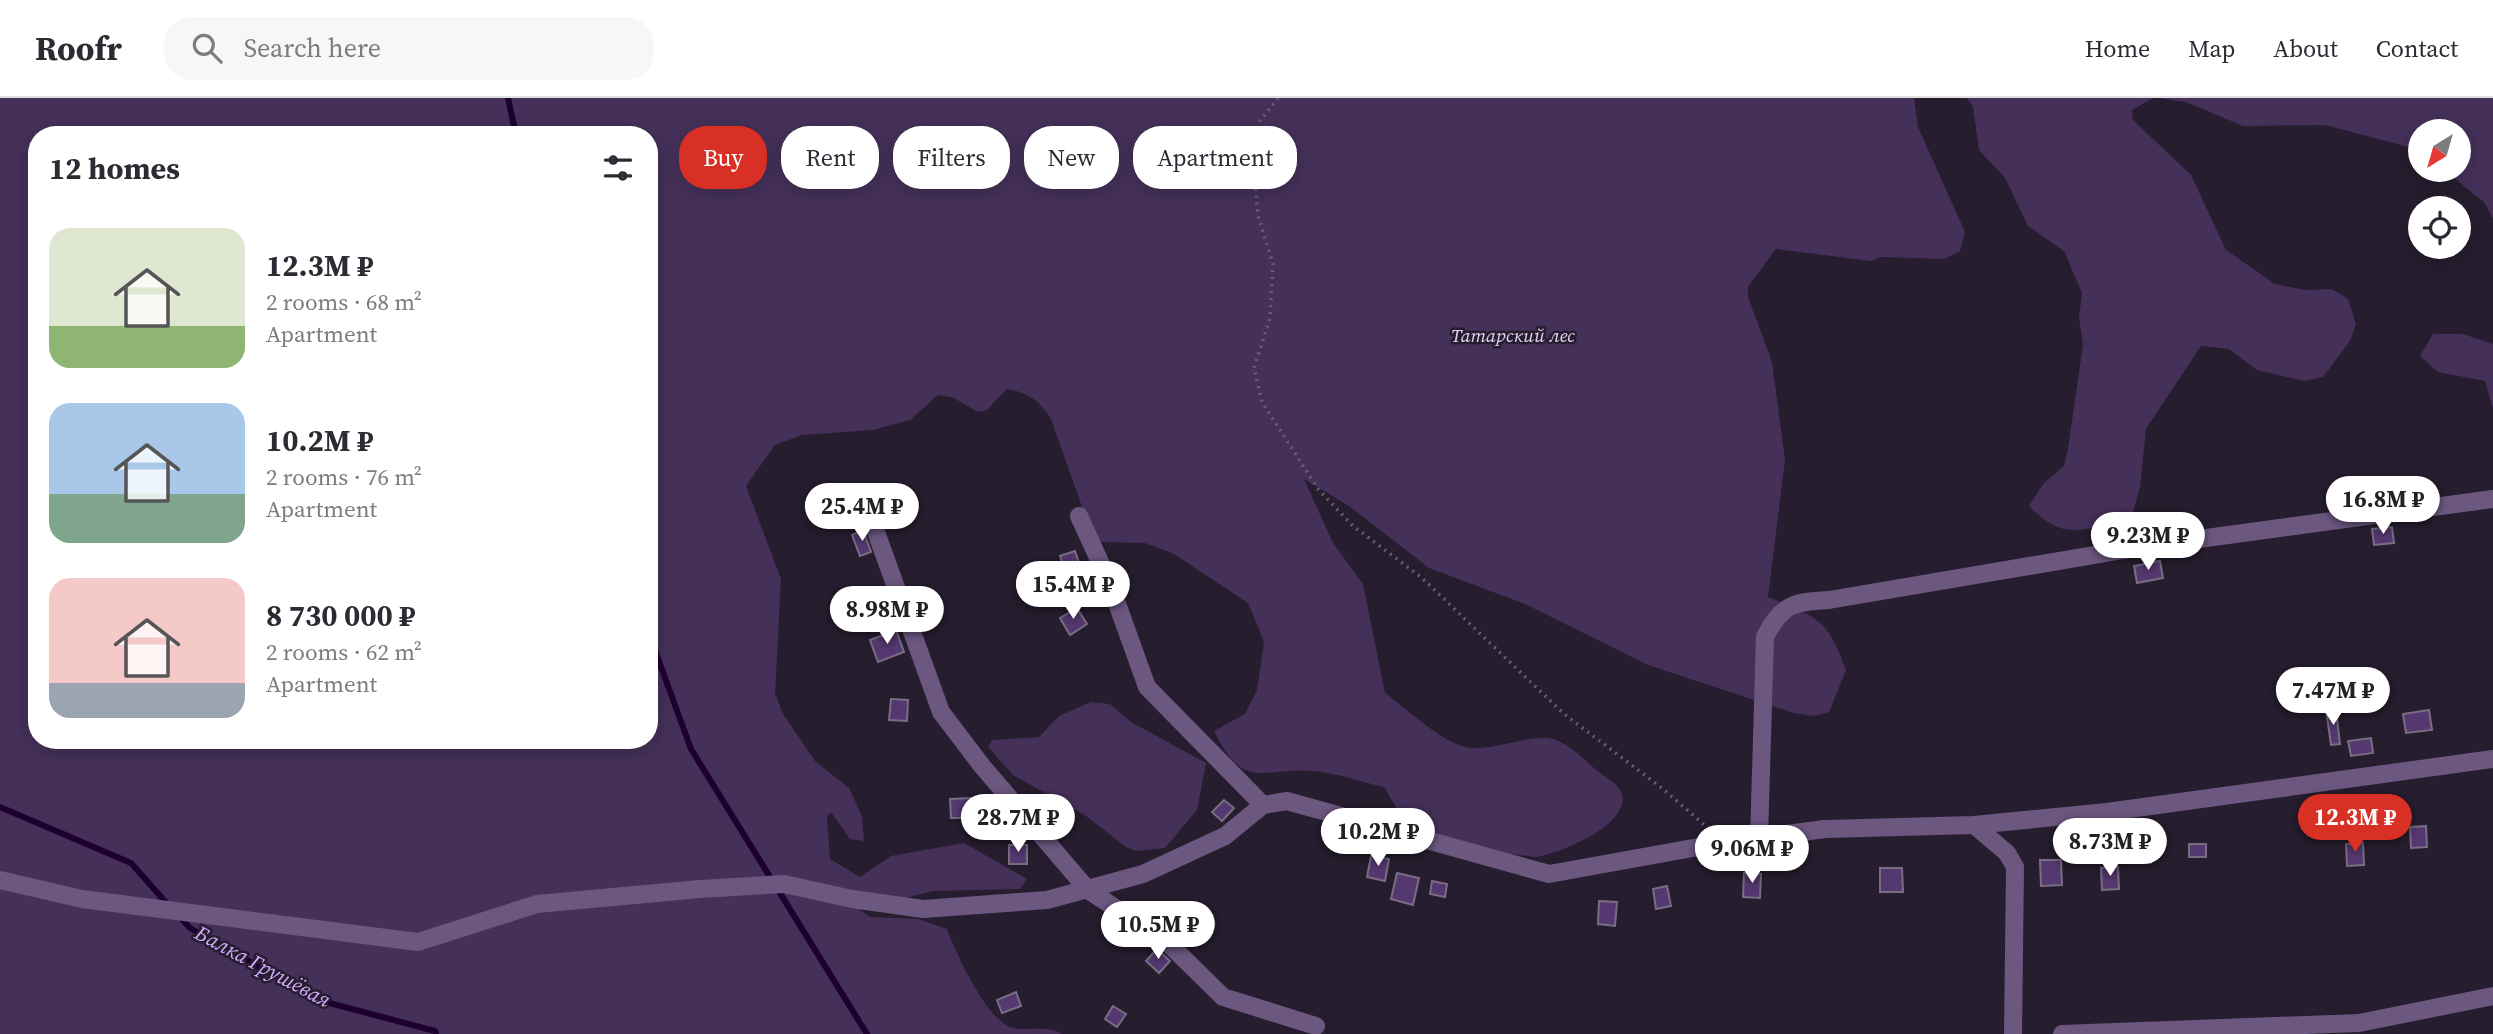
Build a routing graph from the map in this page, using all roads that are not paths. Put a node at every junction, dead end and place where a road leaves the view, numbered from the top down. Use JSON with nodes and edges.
{"nodes":[{"id":1,"x":863,"y":496,"type":"dead end"},
{"id":2,"x":2493,"y":499,"type":"edge"},
{"id":3,"x":1079,"y":516,"type":"dead end"},
{"id":4,"x":2493,"y":759,"type":"edge"},
{"id":5,"x":1263,"y":805,"type":"junction"},
{"id":6,"x":1974,"y":825,"type":"junction"},
{"id":7,"x":1759,"y":839,"type":"junction"},
{"id":8,"x":0,"y":880,"type":"edge"},
{"id":9,"x":1088,"y":890,"type":"junction"},
{"id":10,"x":2493,"y":996,"type":"edge"},
{"id":11,"x":1315,"y":1026,"type":"dead end"},
{"id":12,"x":2013,"y":1034,"type":"edge"},
{"id":13,"x":2062,"y":1034,"type":"edge"}],
"edges":[{"from":1,"to":9,"type":"street"},
{"from":2,"to":7,"type":"street"},
{"from":3,"to":5,"type":"street"},
{"from":4,"to":6,"type":"street"},
{"from":5,"to":7,"type":"street"},
{"from":5,"to":9,"type":"street"},
{"from":6,"to":7,"type":"street"},
{"from":6,"to":12,"type":"street"},
{"from":8,"to":9,"type":"street"},
{"from":9,"to":11,"type":"street"},
{"from":10,"to":13,"type":"street"}]}
